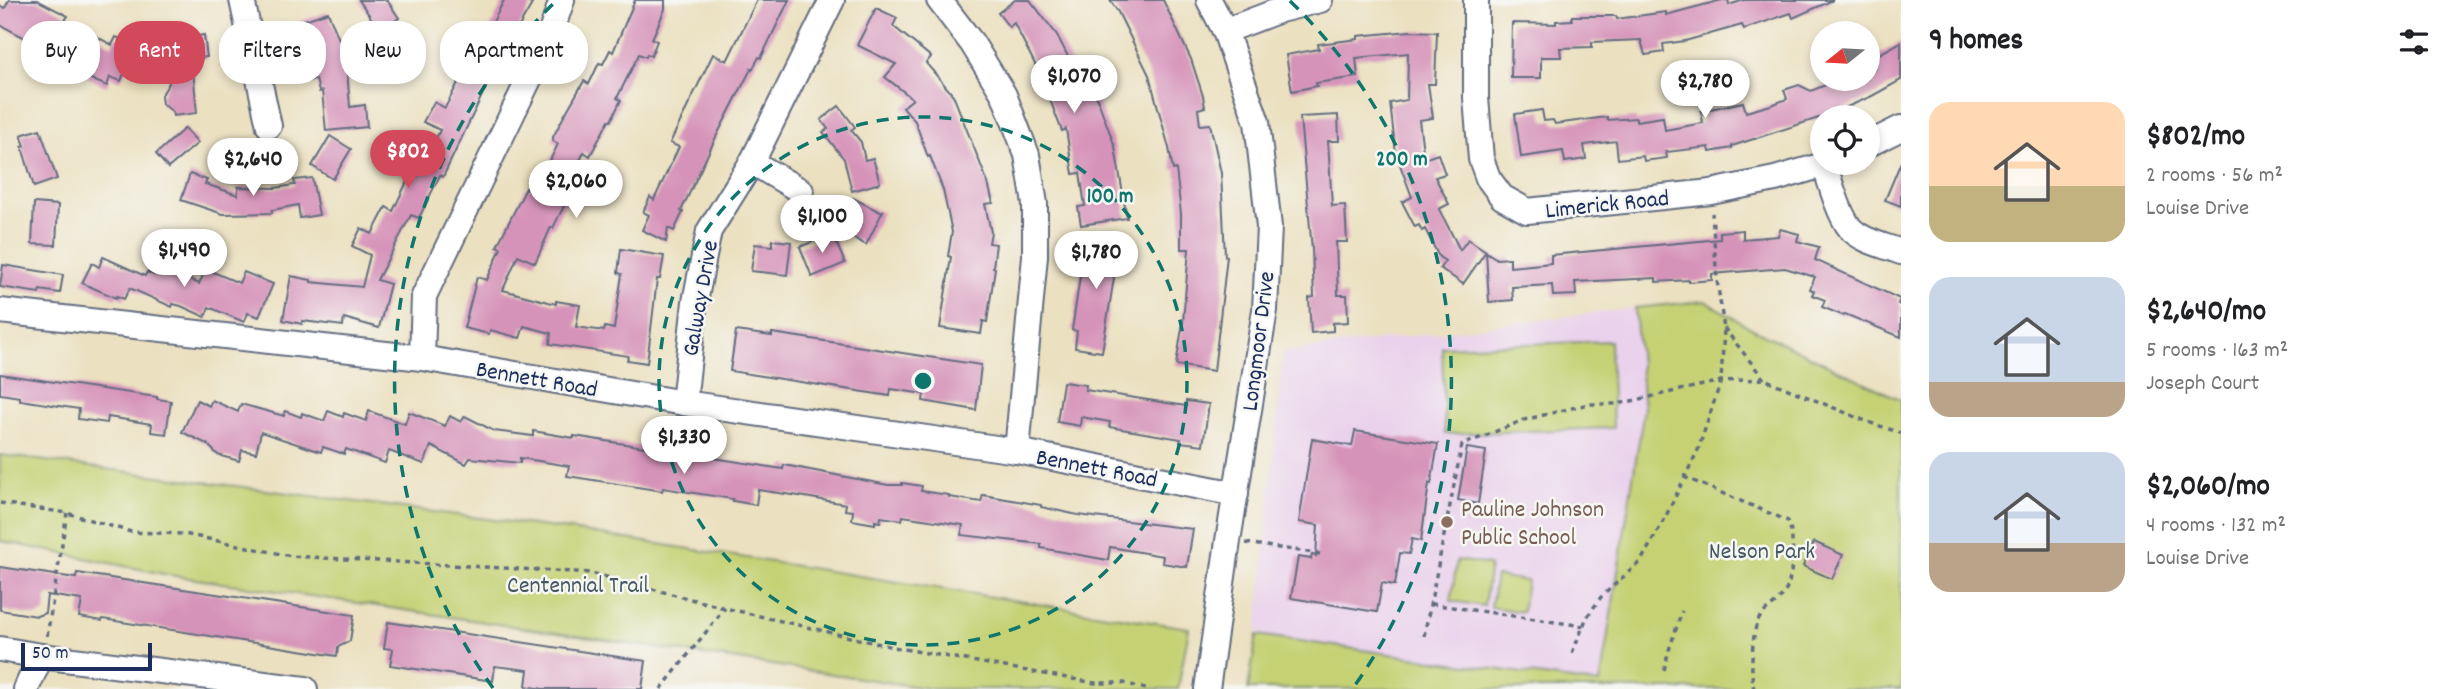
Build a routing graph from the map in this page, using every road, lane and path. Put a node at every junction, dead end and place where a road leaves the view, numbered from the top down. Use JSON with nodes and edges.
{"nodes":[{"id":1,"x":242,"y":0,"type":"edge"},
{"id":2,"x":562,"y":0,"type":"edge"},
{"id":3,"x":832,"y":0,"type":"edge"},
{"id":4,"x":939,"y":0,"type":"edge"},
{"id":5,"x":1209,"y":0,"type":"edge"},
{"id":6,"x":1320,"y":0,"type":"edge"},
{"id":7,"x":1476,"y":0,"type":"edge"},
{"id":8,"x":1225,"y":31,"type":"junction"},
{"id":9,"x":269,"y":126,"type":"dead end"},
{"id":10,"x":1901,"y":128,"type":"edge"},
{"id":11,"x":1880,"y":138,"type":"edge"},
{"id":12,"x":752,"y":162,"type":"junction"},
{"id":13,"x":1810,"y":169,"type":"edge"},
{"id":14,"x":1831,"y":175,"type":"edge"},
{"id":15,"x":801,"y":191,"type":"dead end"},
{"id":16,"x":1711,"y":192,"type":"junction"},
{"id":17,"x":1901,"y":252,"type":"edge"},
{"id":18,"x":0,"y":311,"type":"edge"},
{"id":19,"x":1724,"y":327,"type":"junction"},
{"id":20,"x":422,"y":358,"type":"junction"},
{"id":21,"x":1764,"y":379,"type":"junction"},
{"id":22,"x":1721,"y":381,"type":"junction"},
{"id":23,"x":684,"y":403,"type":"junction"},
{"id":24,"x":1901,"y":433,"type":"edge"},
{"id":25,"x":1017,"y":451,"type":"junction"},
{"id":26,"x":1684,"y":478,"type":"junction"},
{"id":27,"x":1236,"y":494,"type":"junction"},
{"id":28,"x":0,"y":503,"type":"edge"},
{"id":29,"x":67,"y":513,"type":"junction"},
{"id":30,"x":1228,"y":541,"type":"junction"},
{"id":31,"x":1320,"y":554,"type":"dead end"},
{"id":32,"x":1431,"y":604,"type":"junction"},
{"id":33,"x":725,"y":608,"type":"junction"},
{"id":34,"x":1682,"y":611,"type":"dead end"},
{"id":35,"x":1583,"y":626,"type":"junction"},
{"id":36,"x":1424,"y":636,"type":"dead end"},
{"id":37,"x":0,"y":649,"type":"edge"},
{"id":38,"x":1572,"y":653,"type":"dead end"},
{"id":39,"x":41,"y":656,"type":"junction"},
{"id":40,"x":1664,"y":670,"type":"dead end"},
{"id":41,"x":26,"y":689,"type":"edge"},
{"id":42,"x":305,"y":689,"type":"edge"},
{"id":43,"x":661,"y":689,"type":"edge"},
{"id":44,"x":1146,"y":689,"type":"edge"},
{"id":45,"x":1207,"y":689,"type":"edge"},
{"id":46,"x":1754,"y":689,"type":"edge"}],
"edges":[{"from":1,"to":9,"type":"street"},
{"from":2,"to":20,"type":"street"},
{"from":3,"to":12,"type":"street","name":"Galway Drive"},
{"from":4,"to":25,"type":"street"},
{"from":5,"to":8,"type":"street","name":"Longmoor Drive"},
{"from":6,"to":8,"type":"street"},
{"from":7,"to":16,"type":"street","name":"Limerick Road"},
{"from":8,"to":27,"type":"street","name":"Longmoor Drive"},
{"from":10,"to":11,"type":"street"},
{"from":12,"to":15,"type":"street"},
{"from":12,"to":23,"type":"street","name":"Galway Drive"},
{"from":13,"to":16,"type":"street","name":"Limerick Road"},
{"from":14,"to":17,"type":"street"},
{"from":16,"to":19,"type":"path"},
{"from":18,"to":20,"type":"street","name":"Bennett Road"},
{"from":19,"to":21,"type":"path"},
{"from":19,"to":22,"type":"path"},
{"from":20,"to":23,"type":"street","name":"Bennett Road"},
{"from":21,"to":22,"type":"path"},
{"from":21,"to":24,"type":"path"},
{"from":22,"to":26,"type":"path"},
{"from":22,"to":32,"type":"path"},
{"from":23,"to":25,"type":"street","name":"Bennett Road"},
{"from":25,"to":27,"type":"street","name":"Bennett Road"},
{"from":26,"to":35,"type":"path"},
{"from":26,"to":46,"type":"path"},
{"from":27,"to":30,"type":"street","name":"Longmoor Drive"},
{"from":28,"to":29,"type":"path"},
{"from":29,"to":33,"type":"path"},
{"from":29,"to":39,"type":"path"},
{"from":30,"to":31,"type":"path"},
{"from":30,"to":45,"type":"street","name":"Longmoor Drive"},
{"from":32,"to":35,"type":"path"},
{"from":32,"to":36,"type":"path"},
{"from":33,"to":43,"type":"path"},
{"from":33,"to":44,"type":"path"},
{"from":34,"to":40,"type":"path"},
{"from":35,"to":38,"type":"path"},
{"from":37,"to":39,"type":"street"},
{"from":39,"to":41,"type":"street"},
{"from":39,"to":42,"type":"street"}]}
